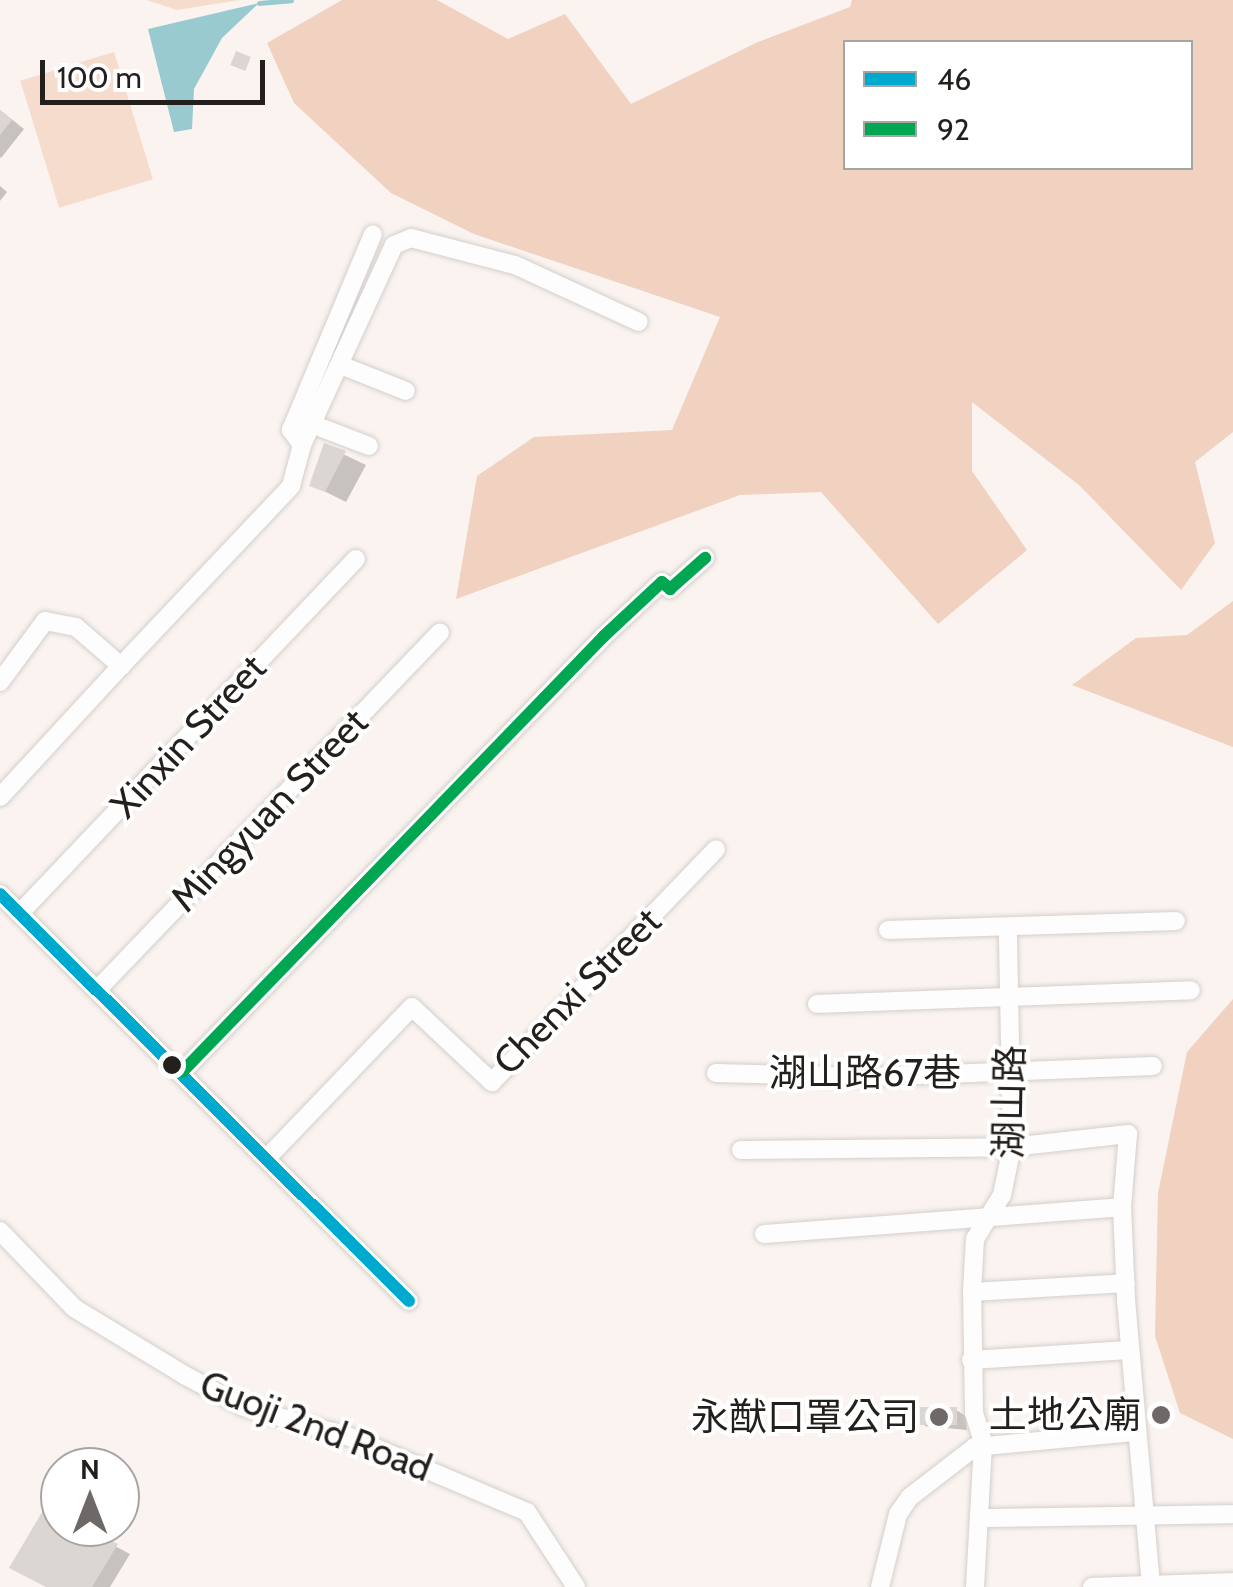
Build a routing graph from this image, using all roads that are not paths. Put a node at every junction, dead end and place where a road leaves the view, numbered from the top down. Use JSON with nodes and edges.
{"nodes":[{"id":1,"x":373,"y":234,"type":"dead end"},
{"id":2,"x":639,"y":322,"type":"dead end"},
{"id":3,"x":348,"y":368,"type":"dead end"},
{"id":4,"x":406,"y":391,"type":"dead end"},
{"id":5,"x":322,"y":428,"type":"dead end"},
{"id":6,"x":302,"y":445,"type":"junction"},
{"id":7,"x":369,"y":446,"type":"dead end"},
{"id":8,"x":705,"y":558,"type":"dead end"},
{"id":9,"x":356,"y":559,"type":"dead end"},
{"id":10,"x":440,"y":632,"type":"dead end"},
{"id":11,"x":121,"y":666,"type":"junction"},
{"id":12,"x":0,"y":682,"type":"edge"},
{"id":13,"x":0,"y":797,"type":"edge"},
{"id":14,"x":716,"y":849,"type":"dead end"},
{"id":15,"x":0,"y":894,"type":"edge"},
{"id":16,"x":20,"y":913,"type":"junction"},
{"id":17,"x":1176,"y":921,"type":"dead end"},
{"id":18,"x":888,"y":930,"type":"dead end"},
{"id":19,"x":1008,"y":931,"type":"junction"},
{"id":20,"x":98,"y":989,"type":"junction"},
{"id":21,"x":1191,"y":990,"type":"dead end"},
{"id":22,"x":1010,"y":1002,"type":"junction"},
{"id":23,"x":817,"y":1004,"type":"dead end"},
{"id":24,"x":1152,"y":1066,"type":"dead end"},
{"id":25,"x":182,"y":1072,"type":"junction"},
{"id":26,"x":1014,"y":1072,"type":"junction"},
{"id":27,"x":716,"y":1073,"type":"dead end"},
{"id":28,"x":1012,"y":1147,"type":"junction"},
{"id":29,"x":742,"y":1150,"type":"dead end"},
{"id":30,"x":267,"y":1158,"type":"junction"},
{"id":31,"x":1122,"y":1208,"type":"junction"},
{"id":32,"x":988,"y":1217,"type":"junction"},
{"id":33,"x":0,"y":1231,"type":"edge"},
{"id":34,"x":764,"y":1234,"type":"dead end"},
{"id":35,"x":1126,"y":1283,"type":"junction"},
{"id":36,"x":972,"y":1292,"type":"junction"},
{"id":37,"x":409,"y":1301,"type":"dead end"},
{"id":38,"x":1130,"y":1350,"type":"junction"},
{"id":39,"x":971,"y":1360,"type":"junction"},
{"id":40,"x":1135,"y":1432,"type":"junction"},
{"id":41,"x":983,"y":1442,"type":"junction"},
{"id":42,"x":1233,"y":1514,"type":"edge"},
{"id":43,"x":983,"y":1518,"type":"junction"},
{"id":44,"x":1149,"y":1519,"type":"junction"},
{"id":45,"x":1233,"y":1582,"type":"edge"},
{"id":46,"x":1151,"y":1584,"type":"edge"},
{"id":47,"x":576,"y":1587,"type":"edge"},
{"id":48,"x":880,"y":1587,"type":"edge"},
{"id":49,"x":975,"y":1587,"type":"edge"},
{"id":50,"x":1092,"y":1587,"type":"edge"}],
"edges":[{"from":1,"to":6,"type":"street"},
{"from":2,"to":6,"type":"street"},
{"from":3,"to":4,"type":"street"},
{"from":5,"to":7,"type":"street"},
{"from":6,"to":11,"type":"street"},
{"from":8,"to":25,"type":"street"},
{"from":9,"to":16,"type":"street","name":"Xinxin Street"},
{"from":10,"to":20,"type":"street","name":"Mingyuan Street"},
{"from":11,"to":12,"type":"street"},
{"from":11,"to":13,"type":"street"},
{"from":14,"to":30,"type":"street","name":"Chenxi Street"},
{"from":15,"to":16,"type":"street"},
{"from":16,"to":20,"type":"street"},
{"from":17,"to":19,"type":"street"},
{"from":18,"to":19,"type":"street"},
{"from":19,"to":22,"type":"street","name":"湖山路"},
{"from":20,"to":25,"type":"street"},
{"from":21,"to":22,"type":"street"},
{"from":22,"to":23,"type":"street"},
{"from":22,"to":26,"type":"street","name":"湖山路"},
{"from":24,"to":26,"type":"street","name":"湖山路67巷"},
{"from":25,"to":30,"type":"street"},
{"from":26,"to":27,"type":"street","name":"湖山路67巷"},
{"from":26,"to":28,"type":"street","name":"湖山路"},
{"from":28,"to":29,"type":"street"},
{"from":28,"to":31,"type":"street"},
{"from":28,"to":32,"type":"street","name":"湖山路"},
{"from":30,"to":37,"type":"street"},
{"from":31,"to":32,"type":"street"},
{"from":31,"to":35,"type":"street"},
{"from":32,"to":34,"type":"street"},
{"from":32,"to":36,"type":"street","name":"湖山路"},
{"from":33,"to":47,"type":"street","name":"Guoji 2nd Road"},
{"from":35,"to":36,"type":"street"},
{"from":35,"to":38,"type":"street"},
{"from":36,"to":39,"type":"street","name":"湖山路"},
{"from":38,"to":39,"type":"street"},
{"from":38,"to":40,"type":"street"},
{"from":39,"to":41,"type":"street","name":"湖山路"},
{"from":40,"to":41,"type":"street"},
{"from":40,"to":44,"type":"street"},
{"from":41,"to":43,"type":"street","name":"湖山路"},
{"from":41,"to":48,"type":"street"},
{"from":42,"to":44,"type":"street"},
{"from":43,"to":44,"type":"street"},
{"from":43,"to":49,"type":"street","name":"湖山路"},
{"from":44,"to":46,"type":"street"},
{"from":45,"to":46,"type":"street"},
{"from":46,"to":50,"type":"street"}]}
